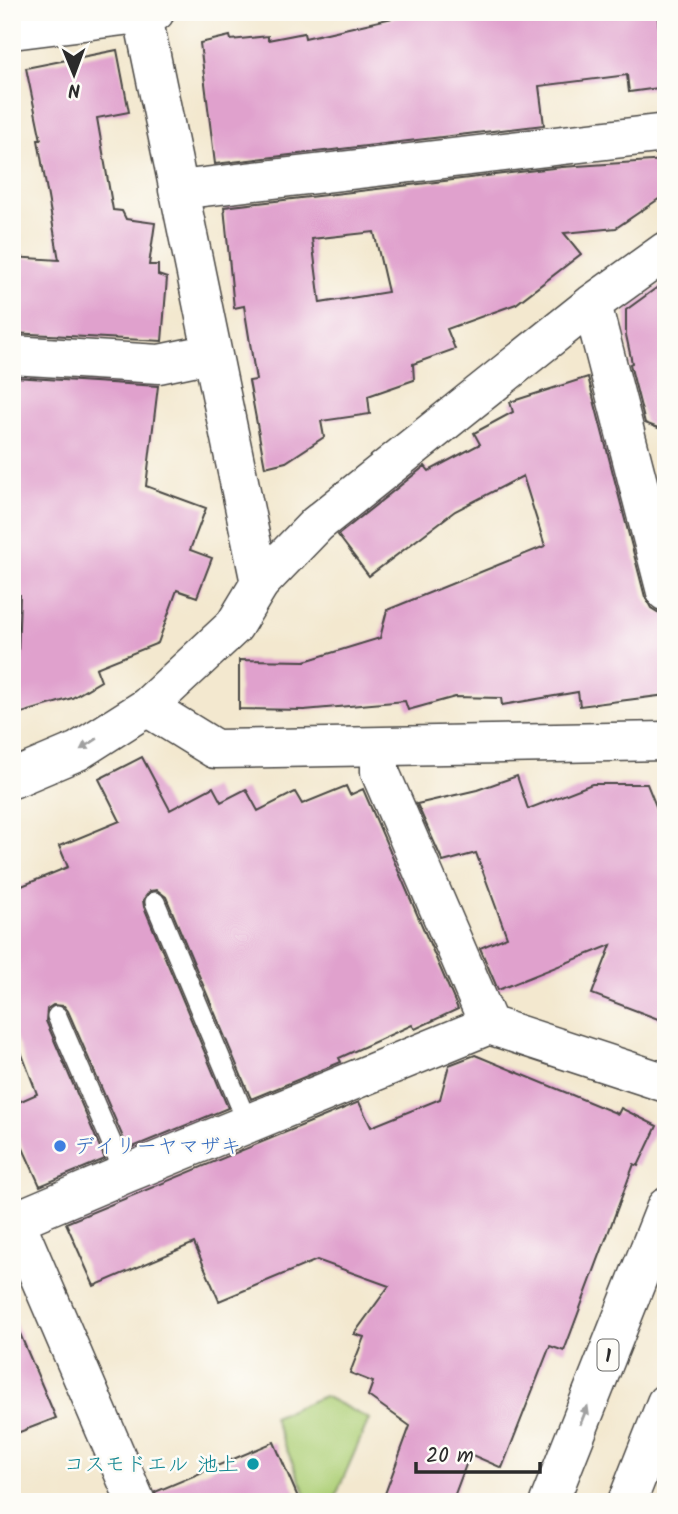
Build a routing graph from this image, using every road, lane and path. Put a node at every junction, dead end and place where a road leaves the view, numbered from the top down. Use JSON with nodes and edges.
{"nodes":[{"id":1,"x":146,"y":13,"type":"edge"},
{"id":2,"x":12,"y":30,"type":"edge"},
{"id":3,"x":666,"y":133,"type":"edge"},
{"id":4,"x":178,"y":190,"type":"junction"},
{"id":5,"x":666,"y":251,"type":"edge"},
{"id":6,"x":592,"y":304,"type":"junction"},
{"id":7,"x":211,"y":353,"type":"junction"},
{"id":8,"x":12,"y":355,"type":"edge"},
{"id":9,"x":260,"y":583,"type":"junction"},
{"id":10,"x":666,"y":592,"type":"edge"},
{"id":11,"x":147,"y":707,"type":"junction"},
{"id":12,"x":666,"y":741,"type":"edge"},
{"id":13,"x":380,"y":748,"type":"junction"},
{"id":14,"x":12,"y":779,"type":"edge"},
{"id":15,"x":155,"y":902,"type":"dead end"},
{"id":16,"x":57,"y":1016,"type":"dead end"},
{"id":17,"x":489,"y":1026,"type":"junction"},
{"id":18,"x":666,"y":1083,"type":"edge"},
{"id":19,"x":248,"y":1124,"type":"junction"},
{"id":20,"x":125,"y":1174,"type":"junction"},
{"id":21,"x":666,"y":1208,"type":"edge"},
{"id":22,"x":14,"y":1219,"type":"edge"},
{"id":23,"x":666,"y":1403,"type":"edge"},
{"id":24,"x":136,"y":1502,"type":"edge"},
{"id":25,"x":550,"y":1502,"type":"edge"},
{"id":26,"x":627,"y":1502,"type":"edge"}],
"edges":[{"from":1,"to":2,"type":"main road"},
{"from":1,"to":4,"type":"main road"},
{"from":3,"to":4,"type":"main road"},
{"from":4,"to":7,"type":"main road"},
{"from":5,"to":6,"type":"main road"},
{"from":6,"to":9,"type":"main road"},
{"from":6,"to":10,"type":"main road"},
{"from":7,"to":8,"type":"main road"},
{"from":7,"to":9,"type":"main road"},
{"from":9,"to":11,"type":"main road"},
{"from":11,"to":13,"type":"main road"},
{"from":11,"to":14,"type":"main road","one_way":true},
{"from":12,"to":13,"type":"main road"},
{"from":13,"to":17,"type":"main road"},
{"from":15,"to":19,"type":"lane"},
{"from":16,"to":20,"type":"lane"},
{"from":17,"to":18,"type":"main road"},
{"from":17,"to":19,"type":"main road"},
{"from":19,"to":20,"type":"main road"},
{"from":20,"to":22,"type":"main road"},
{"from":25,"to":21,"type":"main road","number":"1","one_way":true},
{"from":22,"to":24,"type":"main road"},
{"from":23,"to":26,"type":"main road"}]}
